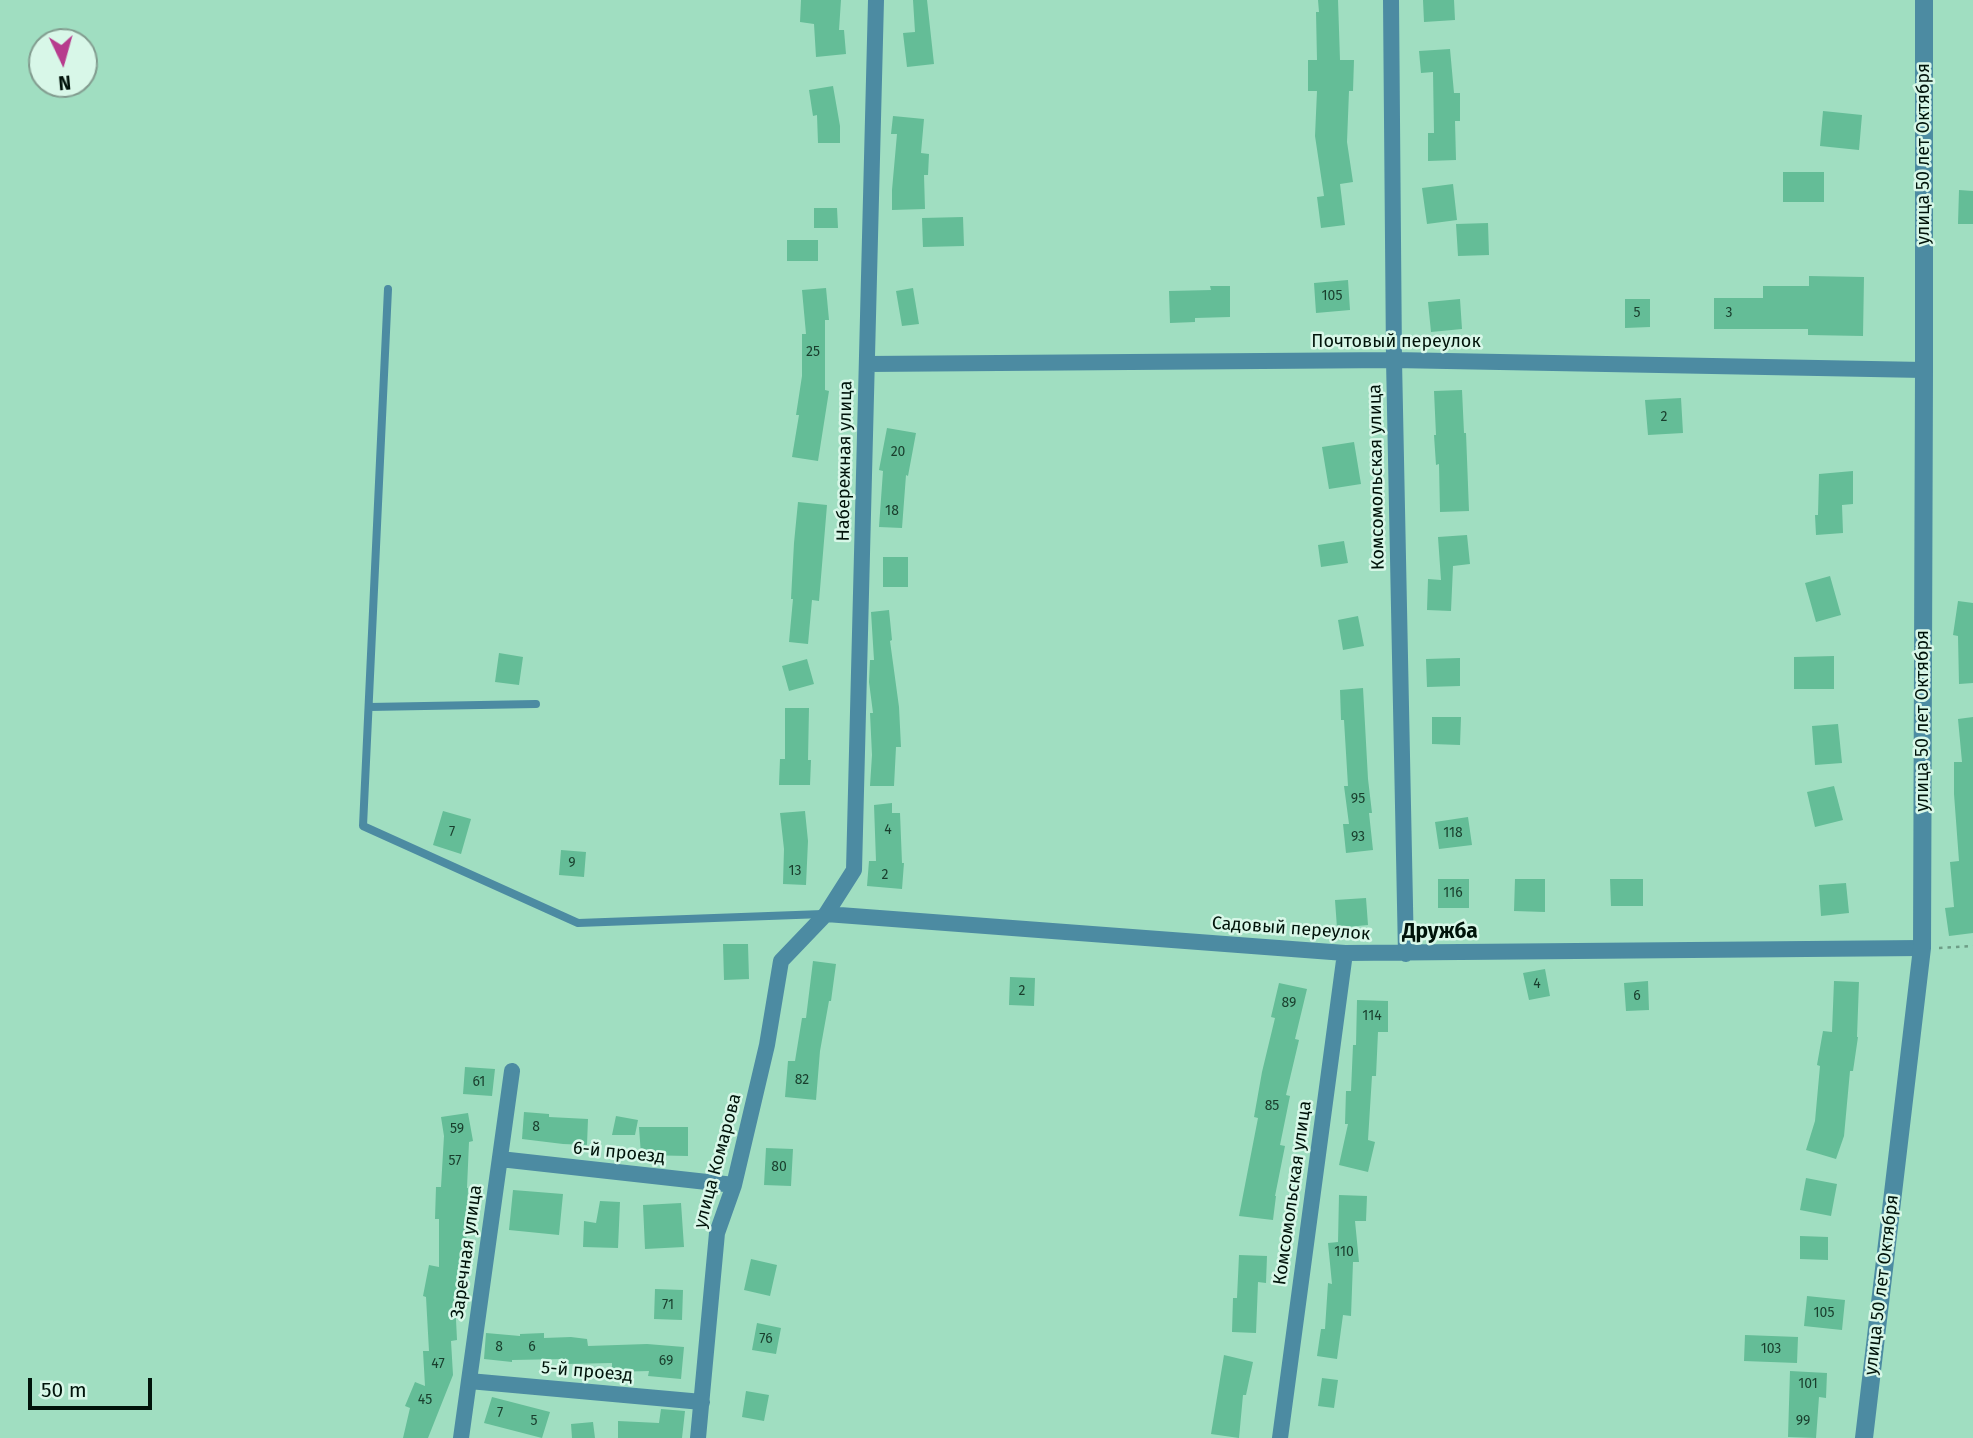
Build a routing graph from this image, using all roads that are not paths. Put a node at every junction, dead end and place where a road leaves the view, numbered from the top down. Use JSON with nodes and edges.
{"nodes":[{"id":1,"x":876,"y":0,"type":"edge"},
{"id":2,"x":1391,"y":0,"type":"edge"},
{"id":3,"x":1924,"y":0,"type":"edge"},
{"id":4,"x":388,"y":289,"type":"dead end"},
{"id":5,"x":1394,"y":360,"type":"junction"},
{"id":6,"x":866,"y":364,"type":"junction"},
{"id":7,"x":1924,"y":370,"type":"junction"},
{"id":8,"x":536,"y":704,"type":"dead end"},
{"id":9,"x":369,"y":706,"type":"junction"},
{"id":10,"x":826,"y":914,"type":"junction"},
{"id":11,"x":1922,"y":948,"type":"junction"},
{"id":12,"x":1345,"y":953,"type":"junction"},
{"id":13,"x":1406,"y":954,"type":"junction"},
{"id":14,"x":512,"y":1071,"type":"dead end"},
{"id":15,"x":500,"y":1158,"type":"junction"},
{"id":16,"x":734,"y":1185,"type":"junction"},
{"id":17,"x":469,"y":1381,"type":"junction"},
{"id":18,"x":702,"y":1402,"type":"junction"},
{"id":19,"x":461,"y":1438,"type":"edge"},
{"id":20,"x":698,"y":1438,"type":"edge"},
{"id":21,"x":1280,"y":1438,"type":"edge"},
{"id":22,"x":1864,"y":1438,"type":"edge"}],
"edges":[{"from":1,"to":6,"type":"street","name":"Набережная улица"},
{"from":2,"to":5,"type":"street","name":"Комсомольская улица"},
{"from":3,"to":7,"type":"street","name":"улица 50 лет Октября"},
{"from":4,"to":9,"type":"lane"},
{"from":5,"to":6,"type":"street","name":"Почтовый переулок"},
{"from":5,"to":7,"type":"street","name":"Почтовый переулок"},
{"from":5,"to":13,"type":"street","name":"Комсомольская улица"},
{"from":6,"to":10,"type":"street","name":"Набережная улица"},
{"from":7,"to":11,"type":"street","name":"улица 50 лет Октября"},
{"from":8,"to":9,"type":"lane"},
{"from":9,"to":10,"type":"lane"},
{"from":10,"to":12,"type":"street","name":"Садовый переулок"},
{"from":10,"to":16,"type":"street","name":"улица Комарова"},
{"from":11,"to":13,"type":"street","name":"Садовый переулок"},
{"from":11,"to":22,"type":"street","name":"улица 50 лет Октября"},
{"from":12,"to":13,"type":"street","name":"Садовый переулок"},
{"from":12,"to":21,"type":"street","name":"Комсомольская улица"},
{"from":14,"to":15,"type":"street","name":"Заречная улица"},
{"from":15,"to":16,"type":"street","name":"6-й проезд"},
{"from":15,"to":17,"type":"street","name":"Заречная улица"},
{"from":16,"to":18,"type":"street","name":"улица Комарова"},
{"from":17,"to":18,"type":"street","name":"5-й проезд"},
{"from":17,"to":19,"type":"street","name":"Заречная улица"},
{"from":18,"to":20,"type":"street","name":"улица Комарова"}]}
